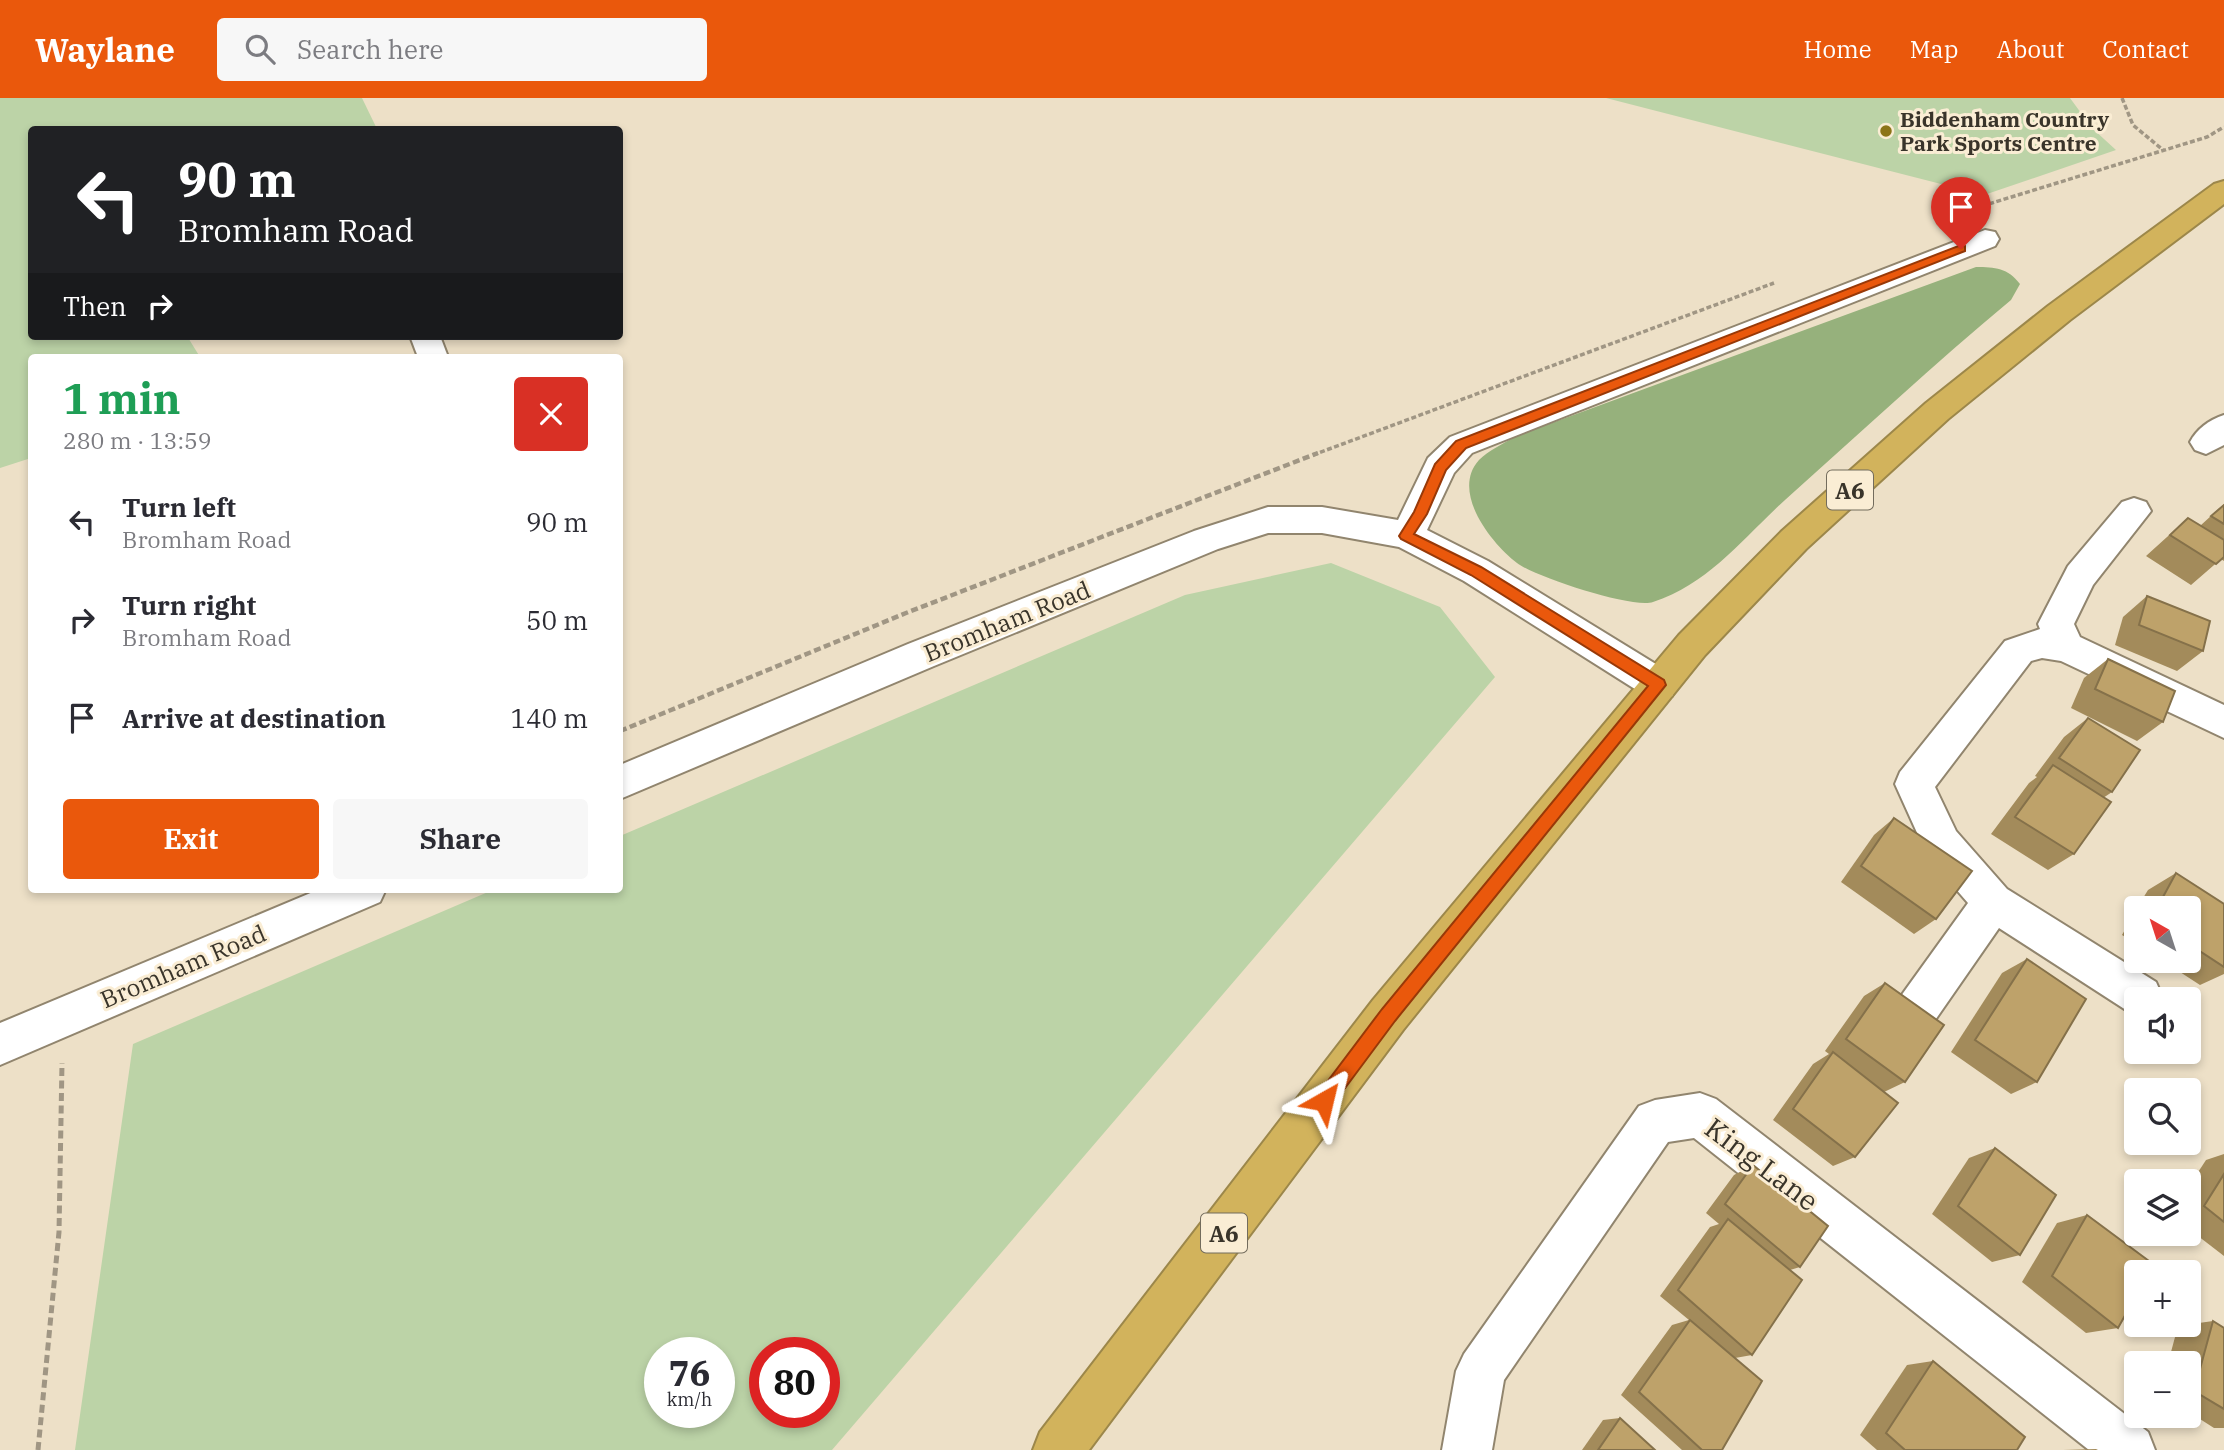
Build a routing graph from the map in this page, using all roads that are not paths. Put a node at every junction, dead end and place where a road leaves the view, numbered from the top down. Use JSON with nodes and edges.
{"nodes":[{"id":1,"x":2224,"y":190,"type":"edge"},
{"id":2,"x":1986,"y":239,"type":"dead end"},
{"id":3,"x":2134,"y":511,"type":"dead end"},
{"id":4,"x":1406,"y":536,"type":"junction"},
{"id":5,"x":2067,"y":647,"type":"junction"},
{"id":6,"x":1659,"y":685,"type":"junction"},
{"id":7,"x":2224,"y":722,"type":"edge"},
{"id":8,"x":624,"y":772,"type":"edge"},
{"id":9,"x":357,"y":893,"type":"edge"},
{"id":10,"x":1993,"y":902,"type":"junction"},
{"id":11,"x":2127,"y":987,"type":"edge"},
{"id":12,"x":1916,"y":1011,"type":"edge"},
{"id":13,"x":0,"y":1044,"type":"edge"},
{"id":14,"x":1058,"y":1450,"type":"edge"},
{"id":15,"x":1467,"y":1450,"type":"edge"},
{"id":16,"x":2130,"y":1450,"type":"edge"}],
"edges":[{"from":1,"to":6,"type":"highway","number":"A6"},
{"from":2,"to":4,"type":"street"},
{"from":3,"to":5,"type":"street"},
{"from":4,"to":6,"type":"street","name":"Bromham Road"},
{"from":4,"to":8,"type":"street","name":"Bromham Road"},
{"from":5,"to":7,"type":"street"},
{"from":5,"to":10,"type":"street"},
{"from":6,"to":14,"type":"highway","number":"A6"},
{"from":9,"to":13,"type":"street","name":"Bromham Road"},
{"from":10,"to":11,"type":"street"},
{"from":10,"to":12,"type":"street"},
{"from":15,"to":16,"type":"street","name":"King Lane"}]}
